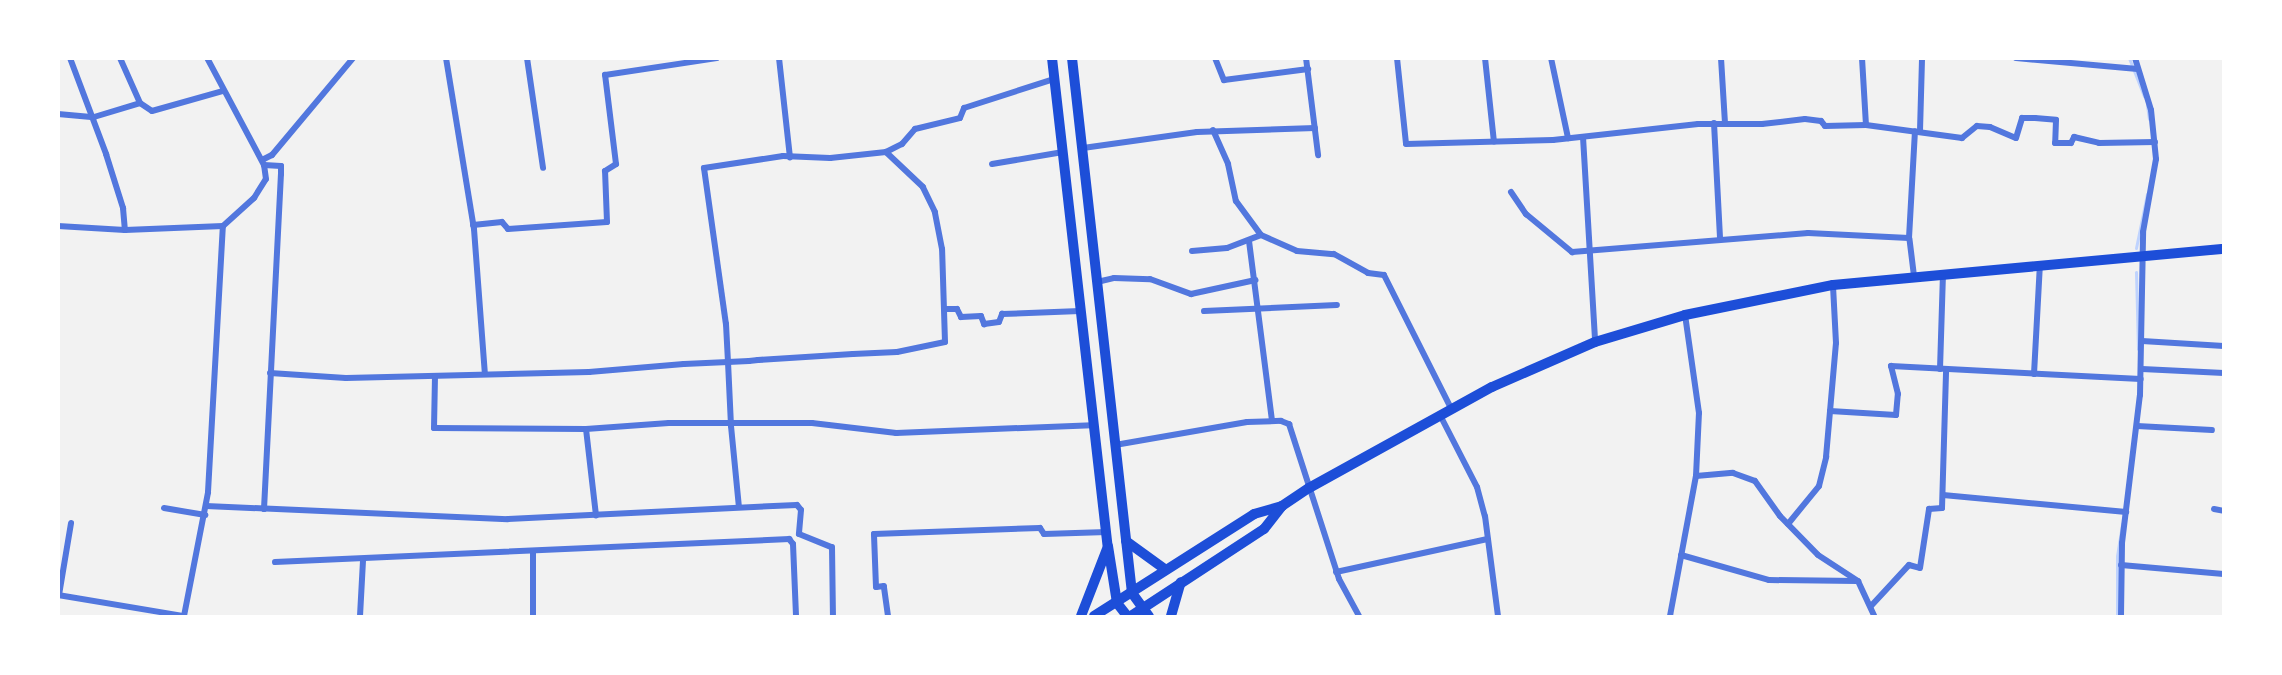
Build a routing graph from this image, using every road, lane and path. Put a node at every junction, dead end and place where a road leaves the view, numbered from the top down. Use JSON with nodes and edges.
{"nodes":[{"id":1,"x":70,"y":58,"type":"edge"},
{"id":2,"x":120,"y":58,"type":"edge"},
{"id":3,"x":207,"y":58,"type":"edge"},
{"id":4,"x":353,"y":58,"type":"edge"},
{"id":5,"x":446,"y":58,"type":"edge"},
{"id":6,"x":527,"y":58,"type":"edge"},
{"id":7,"x":653,"y":58,"type":"edge"},
{"id":8,"x":717,"y":58,"type":"edge"},
{"id":9,"x":779,"y":58,"type":"edge"},
{"id":10,"x":1052,"y":58,"type":"edge"},
{"id":11,"x":1072,"y":58,"type":"edge"},
{"id":12,"x":1215,"y":58,"type":"edge"},
{"id":13,"x":1306,"y":58,"type":"edge"},
{"id":14,"x":1397,"y":58,"type":"edge"},
{"id":15,"x":1485,"y":58,"type":"edge"},
{"id":16,"x":1551,"y":58,"type":"edge"},
{"id":17,"x":1721,"y":58,"type":"edge"},
{"id":18,"x":1863,"y":58,"type":"edge"},
{"id":19,"x":1922,"y":58,"type":"edge"},
{"id":20,"x":2016,"y":58,"type":"edge"},
{"id":21,"x":2135,"y":58,"type":"edge"},
{"id":22,"x":654,"y":66,"type":"junction"},
{"id":23,"x":1308,"y":69,"type":"junction"},
{"id":24,"x":2138,"y":69,"type":"junction"},
{"id":25,"x":1054,"y":79,"type":"junction"},
{"id":26,"x":223,"y":91,"type":"junction"},
{"id":27,"x":140,"y":103,"type":"junction"},
{"id":28,"x":58,"y":114,"type":"edge"},
{"id":29,"x":94,"y":117,"type":"junction"},
{"id":30,"x":1714,"y":123,"type":"junction"},
{"id":31,"x":1725,"y":123,"type":"junction"},
{"id":32,"x":1866,"y":125,"type":"junction"},
{"id":33,"x":1315,"y":128,"type":"junction"},
{"id":34,"x":1213,"y":130,"type":"junction"},
{"id":35,"x":1917,"y":131,"type":"junction"},
{"id":36,"x":1583,"y":137,"type":"junction"},
{"id":37,"x":1568,"y":138,"type":"junction"},
{"id":38,"x":1494,"y":142,"type":"junction"},
{"id":39,"x":2155,"y":142,"type":"junction"},
{"id":40,"x":1083,"y":148,"type":"junction"},
{"id":41,"x":886,"y":152,"type":"junction"},
{"id":42,"x":1063,"y":152,"type":"junction"},
{"id":43,"x":1318,"y":155,"type":"dead end"},
{"id":44,"x":790,"y":157,"type":"junction"},
{"id":45,"x":263,"y":163,"type":"junction"},
{"id":46,"x":992,"y":164,"type":"dead end"},
{"id":47,"x":543,"y":168,"type":"dead end"},
{"id":48,"x":1511,"y":192,"type":"dead end"},
{"id":49,"x":473,"y":225,"type":"junction"},
{"id":50,"x":58,"y":226,"type":"edge"},
{"id":51,"x":223,"y":226,"type":"junction"},
{"id":52,"x":125,"y":230,"type":"junction"},
{"id":53,"x":1260,"y":235,"type":"junction"},
{"id":54,"x":1719,"y":238,"type":"junction"},
{"id":55,"x":1909,"y":238,"type":"junction"},
{"id":56,"x":1249,"y":241,"type":"junction"},
{"id":57,"x":2223,"y":249,"type":"edge"},
{"id":58,"x":1192,"y":251,"type":"dead end"},
{"id":59,"x":1589,"y":251,"type":"junction"},
{"id":60,"x":2143,"y":254,"type":"junction"},
{"id":61,"x":2040,"y":264,"type":"junction"},
{"id":62,"x":1943,"y":273,"type":"junction"},
{"id":63,"x":1914,"y":276,"type":"junction"},
{"id":64,"x":1256,"y":280,"type":"junction"},
{"id":65,"x":1097,"y":282,"type":"junction"},
{"id":66,"x":1833,"y":285,"type":"junction"},
{"id":67,"x":1337,"y":305,"type":"dead end"},
{"id":68,"x":1259,"y":307,"type":"junction"},
{"id":69,"x":945,"y":309,"type":"junction"},
{"id":70,"x":1080,"y":311,"type":"junction"},
{"id":71,"x":1204,"y":311,"type":"dead end"},
{"id":72,"x":1685,"y":315,"type":"junction"},
{"id":73,"x":2142,"y":341,"type":"junction"},
{"id":74,"x":1595,"y":342,"type":"junction"},
{"id":75,"x":2223,"y":346,"type":"edge"},
{"id":76,"x":728,"y":362,"type":"junction"},
{"id":77,"x":1943,"y":369,"type":"junction"},
{"id":78,"x":2142,"y":369,"type":"junction"},
{"id":79,"x":270,"y":373,"type":"junction"},
{"id":80,"x":2223,"y":373,"type":"edge"},
{"id":81,"x":485,"y":374,"type":"junction"},
{"id":82,"x":2034,"y":374,"type":"junction"},
{"id":83,"x":435,"y":376,"type":"junction"},
{"id":84,"x":2141,"y":379,"type":"junction"},
{"id":85,"x":1451,"y":408,"type":"junction"},
{"id":86,"x":1830,"y":411,"type":"junction"},
{"id":87,"x":1440,"y":415,"type":"junction"},
{"id":88,"x":1272,"y":421,"type":"junction"},
{"id":89,"x":1092,"y":425,"type":"junction"},
{"id":90,"x":731,"y":426,"type":"junction"},
{"id":91,"x":2137,"y":426,"type":"junction"},
{"id":92,"x":586,"y":429,"type":"junction"},
{"id":93,"x":2212,"y":430,"type":"dead end"},
{"id":94,"x":1114,"y":445,"type":"junction"},
{"id":95,"x":1696,"y":476,"type":"junction"},
{"id":96,"x":1309,"y":488,"type":"junction"},
{"id":97,"x":1943,"y":495,"type":"junction"},
{"id":98,"x":206,"y":506,"type":"junction"},
{"id":99,"x":1282,"y":506,"type":"junction"},
{"id":100,"x":164,"y":507,"type":"dead end"},
{"id":101,"x":740,"y":507,"type":"junction"},
{"id":102,"x":264,"y":509,"type":"junction"},
{"id":103,"x":2214,"y":510,"type":"dead end"},
{"id":104,"x":2223,"y":510,"type":"edge"},
{"id":105,"x":2126,"y":512,"type":"junction"},
{"id":106,"x":205,"y":515,"type":"junction"},
{"id":107,"x":596,"y":515,"type":"junction"},
{"id":108,"x":71,"y":523,"type":"dead end"},
{"id":109,"x":1788,"y":524,"type":"junction"},
{"id":110,"x":1107,"y":532,"type":"junction"},
{"id":111,"x":1487,"y":539,"type":"junction"},
{"id":112,"x":1126,"y":540,"type":"junction"},
{"id":113,"x":1108,"y":546,"type":"junction"},
{"id":114,"x":532,"y":553,"type":"junction"},
{"id":115,"x":1681,"y":555,"type":"junction"},
{"id":116,"x":363,"y":560,"type":"junction"},
{"id":117,"x":275,"y":562,"type":"dead end"},
{"id":118,"x":2121,"y":565,"type":"junction"},
{"id":119,"x":1166,"y":570,"type":"junction"},
{"id":120,"x":1336,"y":572,"type":"junction"},
{"id":121,"x":2223,"y":574,"type":"edge"},
{"id":122,"x":1858,"y":581,"type":"junction"},
{"id":123,"x":1181,"y":582,"type":"junction"},
{"id":124,"x":1132,"y":593,"type":"junction"},
{"id":125,"x":59,"y":595,"type":"edge"},
{"id":126,"x":1117,"y":603,"type":"junction"},
{"id":127,"x":1871,"y":606,"type":"junction"},
{"id":128,"x":1145,"y":613,"type":"edge"},
{"id":129,"x":184,"y":616,"type":"edge"},
{"id":130,"x":360,"y":616,"type":"edge"},
{"id":131,"x":533,"y":616,"type":"edge"},
{"id":132,"x":796,"y":616,"type":"edge"},
{"id":133,"x":833,"y":616,"type":"edge"},
{"id":134,"x":888,"y":616,"type":"edge"},
{"id":135,"x":1081,"y":616,"type":"edge"},
{"id":136,"x":1094,"y":616,"type":"edge"},
{"id":137,"x":1126,"y":616,"type":"edge"},
{"id":138,"x":1131,"y":616,"type":"edge"},
{"id":139,"x":1171,"y":616,"type":"edge"},
{"id":140,"x":1359,"y":616,"type":"edge"},
{"id":141,"x":1498,"y":616,"type":"edge"},
{"id":142,"x":1670,"y":616,"type":"edge"},
{"id":143,"x":1874,"y":616,"type":"edge"},
{"id":144,"x":2121,"y":616,"type":"edge"}],
"edges":[{"from":1,"to":29,"type":"street"},
{"from":2,"to":27,"type":"street"},
{"from":3,"to":26,"type":"street"},
{"from":4,"to":45,"type":"street"},
{"from":5,"to":49,"type":"street"},
{"from":6,"to":47,"type":"street"},
{"from":7,"to":22,"type":"street"},
{"from":8,"to":22,"type":"street"},
{"from":9,"to":44,"type":"street"},
{"from":10,"to":25,"type":"main road"},
{"from":11,"to":40,"type":"main road"},
{"from":12,"to":23,"type":"street"},
{"from":13,"to":23,"type":"street"},
{"from":14,"to":38,"type":"street"},
{"from":15,"to":38,"type":"street"},
{"from":16,"to":37,"type":"street"},
{"from":17,"to":31,"type":"street"},
{"from":18,"to":32,"type":"street"},
{"from":19,"to":35,"type":"street"},
{"from":20,"to":24,"type":"street"},
{"from":21,"to":24,"type":"street"},
{"from":22,"to":49,"type":"street"},
{"from":23,"to":33,"type":"street"},
{"from":24,"to":39,"type":"street"},
{"from":25,"to":41,"type":"street"},
{"from":25,"to":42,"type":"main road"},
{"from":26,"to":27,"type":"street"},
{"from":26,"to":45,"type":"street"},
{"from":27,"to":29,"type":"street"},
{"from":28,"to":29,"type":"street"},
{"from":29,"to":52,"type":"street"},
{"from":30,"to":31,"type":"street"},
{"from":30,"to":36,"type":"street"},
{"from":30,"to":54,"type":"street"},
{"from":31,"to":32,"type":"street"},
{"from":32,"to":35,"type":"street"},
{"from":33,"to":34,"type":"street"},
{"from":33,"to":43,"type":"street"},
{"from":34,"to":40,"type":"street"},
{"from":34,"to":53,"type":"street"},
{"from":35,"to":39,"type":"street"},
{"from":35,"to":55,"type":"street"},
{"from":36,"to":37,"type":"street"},
{"from":36,"to":59,"type":"street"},
{"from":37,"to":38,"type":"street"},
{"from":39,"to":60,"type":"street"},
{"from":40,"to":65,"type":"main road"},
{"from":41,"to":44,"type":"street"},
{"from":41,"to":69,"type":"street"},
{"from":42,"to":46,"type":"street"},
{"from":42,"to":70,"type":"main road"},
{"from":44,"to":76,"type":"street"},
{"from":45,"to":51,"type":"street"},
{"from":45,"to":79,"type":"street"},
{"from":48,"to":59,"type":"street"},
{"from":49,"to":81,"type":"street"},
{"from":50,"to":52,"type":"street"},
{"from":51,"to":52,"type":"street"},
{"from":51,"to":98,"type":"street"},
{"from":53,"to":56,"type":"street"},
{"from":53,"to":85,"type":"street"},
{"from":54,"to":55,"type":"street"},
{"from":54,"to":59,"type":"street"},
{"from":55,"to":63,"type":"street"},
{"from":56,"to":58,"type":"street"},
{"from":56,"to":64,"type":"street"},
{"from":57,"to":60,"type":"main road"},
{"from":59,"to":74,"type":"street"},
{"from":60,"to":61,"type":"main road"},
{"from":60,"to":73,"type":"street"},
{"from":61,"to":62,"type":"main road"},
{"from":61,"to":82,"type":"street"},
{"from":62,"to":63,"type":"main road"},
{"from":62,"to":77,"type":"street"},
{"from":63,"to":66,"type":"main road"},
{"from":64,"to":65,"type":"street"},
{"from":64,"to":68,"type":"street"},
{"from":65,"to":94,"type":"main road"},
{"from":66,"to":72,"type":"main road"},
{"from":66,"to":86,"type":"street"},
{"from":67,"to":68,"type":"street"},
{"from":68,"to":71,"type":"street"},
{"from":68,"to":88,"type":"street"},
{"from":69,"to":70,"type":"street"},
{"from":69,"to":76,"type":"street"},
{"from":70,"to":89,"type":"main road"},
{"from":72,"to":74,"type":"main road"},
{"from":72,"to":95,"type":"street"},
{"from":73,"to":75,"type":"street"},
{"from":73,"to":78,"type":"street"},
{"from":74,"to":85,"type":"main road"},
{"from":76,"to":81,"type":"street"},
{"from":76,"to":90,"type":"street"},
{"from":77,"to":82,"type":"street"},
{"from":77,"to":86,"type":"street"},
{"from":77,"to":97,"type":"street"},
{"from":78,"to":80,"type":"street"},
{"from":78,"to":84,"type":"street"},
{"from":79,"to":83,"type":"street"},
{"from":79,"to":102,"type":"street"},
{"from":81,"to":83,"type":"street"},
{"from":82,"to":84,"type":"street"},
{"from":83,"to":92,"type":"street"},
{"from":84,"to":91,"type":"street"},
{"from":85,"to":87,"type":"main road"},
{"from":86,"to":109,"type":"street"},
{"from":87,"to":96,"type":"main road"},
{"from":87,"to":111,"type":"street"},
{"from":88,"to":94,"type":"street"},
{"from":88,"to":96,"type":"street"},
{"from":89,"to":90,"type":"street"},
{"from":89,"to":110,"type":"main road"},
{"from":90,"to":92,"type":"street"},
{"from":90,"to":101,"type":"street"},
{"from":91,"to":93,"type":"street"},
{"from":91,"to":105,"type":"street"},
{"from":92,"to":107,"type":"street"},
{"from":94,"to":112,"type":"main road"},
{"from":95,"to":109,"type":"street"},
{"from":95,"to":115,"type":"street"},
{"from":96,"to":99,"type":"main road"},
{"from":96,"to":120,"type":"street"},
{"from":97,"to":105,"type":"street"},
{"from":97,"to":127,"type":"street"},
{"from":98,"to":102,"type":"street"},
{"from":98,"to":106,"type":"street"},
{"from":99,"to":119,"type":"main road"},
{"from":99,"to":123,"type":"main road"},
{"from":100,"to":106,"type":"street"},
{"from":101,"to":107,"type":"street"},
{"from":101,"to":133,"type":"street"},
{"from":102,"to":107,"type":"street"},
{"from":103,"to":104,"type":"street"},
{"from":105,"to":118,"type":"street"},
{"from":106,"to":129,"type":"street"},
{"from":108,"to":125,"type":"street"},
{"from":109,"to":122,"type":"street"},
{"from":110,"to":113,"type":"main road"},
{"from":110,"to":134,"type":"street"},
{"from":111,"to":120,"type":"street"},
{"from":111,"to":141,"type":"street"},
{"from":112,"to":119,"type":"main road"},
{"from":112,"to":124,"type":"main road"},
{"from":113,"to":126,"type":"main road"},
{"from":113,"to":135,"type":"main road"},
{"from":114,"to":116,"type":"street"},
{"from":114,"to":131,"type":"street"},
{"from":114,"to":132,"type":"street"},
{"from":115,"to":122,"type":"street"},
{"from":115,"to":142,"type":"street"},
{"from":116,"to":117,"type":"street"},
{"from":116,"to":130,"type":"street"},
{"from":118,"to":121,"type":"street"},
{"from":118,"to":144,"type":"street"},
{"from":119,"to":124,"type":"main road"},
{"from":120,"to":140,"type":"street"},
{"from":122,"to":127,"type":"street"},
{"from":123,"to":128,"type":"main road"},
{"from":123,"to":139,"type":"main road"},
{"from":124,"to":126,"type":"main road"},
{"from":124,"to":128,"type":"main road"},
{"from":125,"to":129,"type":"street"},
{"from":126,"to":136,"type":"main road"},
{"from":126,"to":137,"type":"main road"},
{"from":127,"to":143,"type":"street"},
{"from":128,"to":138,"type":"main road"}]}
